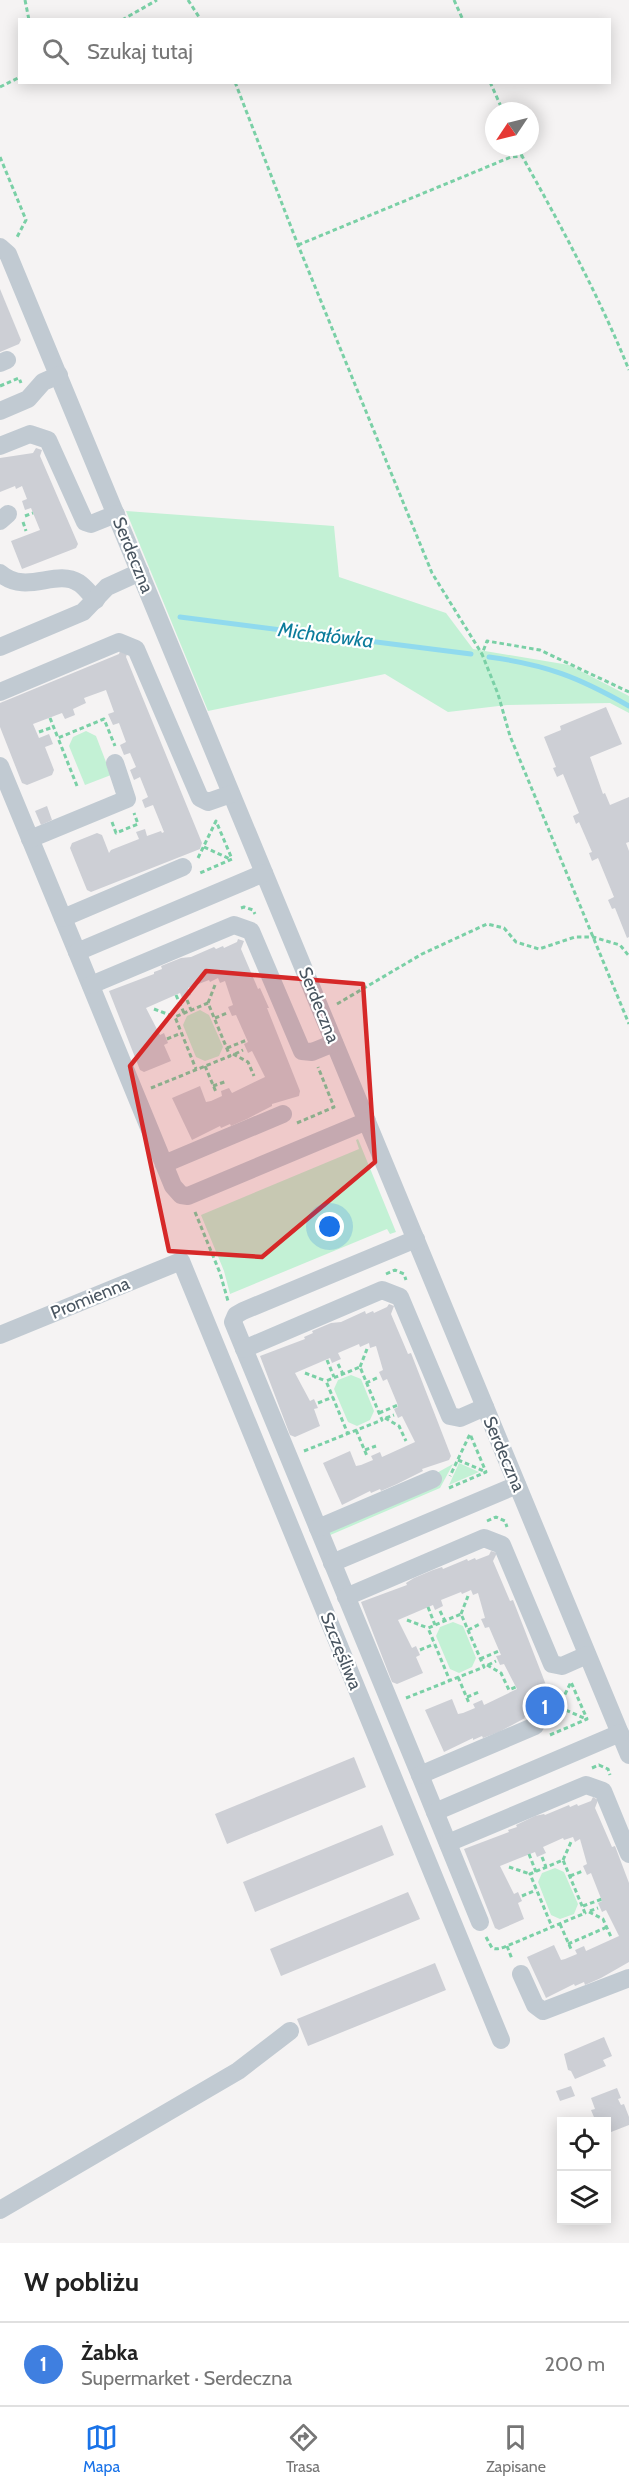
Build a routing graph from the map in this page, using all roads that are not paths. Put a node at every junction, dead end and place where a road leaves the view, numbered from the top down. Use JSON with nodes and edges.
{"nodes":[{"id":1,"x":4,"y":251,"type":"edge"},
{"id":2,"x":58,"y":375,"type":"junction"},
{"id":3,"x":0,"y":411,"type":"edge"},
{"id":4,"x":0,"y":446,"type":"edge"},
{"id":5,"x":116,"y":514,"type":"junction"},
{"id":6,"x":140,"y":572,"type":"junction"},
{"id":7,"x":0,"y":573,"type":"edge"},
{"id":8,"x":96,"y":600,"type":"junction"},
{"id":9,"x":0,"y":647,"type":"edge"},
{"id":10,"x":0,"y":692,"type":"edge"},
{"id":11,"x":115,"y":756,"type":"road end"},
{"id":12,"x":0,"y":766,"type":"edge"},
{"id":13,"x":231,"y":794,"type":"junction"},
{"id":14,"x":30,"y":839,"type":"junction"},
{"id":15,"x":183,"y":867,"type":"dead end"},
{"id":16,"x":264,"y":873,"type":"junction"},
{"id":17,"x":63,"y":918,"type":"junction"},
{"id":18,"x":77,"y":952,"type":"junction"},
{"id":19,"x":91,"y":985,"type":"junction"},
{"id":20,"x":334,"y":1043,"type":"junction"},
{"id":21,"x":288,"y":1119,"type":"road end"},
{"id":22,"x":367,"y":1121,"type":"junction"},
{"id":23,"x":164,"y":1164,"type":"junction"},
{"id":24,"x":416,"y":1239,"type":"junction"},
{"id":25,"x":181,"y":1261,"type":"joint"},
{"id":26,"x":0,"y":1335,"type":"edge"},
{"id":27,"x":244,"y":1349,"type":"junction"},
{"id":28,"x":485,"y":1407,"type":"junction"},
{"id":29,"x":433,"y":1479,"type":"dead end"},
{"id":30,"x":517,"y":1485,"type":"junction"},
{"id":31,"x":318,"y":1528,"type":"junction"},
{"id":32,"x":332,"y":1563,"type":"junction"},
{"id":33,"x":346,"y":1597,"type":"junction"},
{"id":34,"x":587,"y":1655,"type":"junction"},
{"id":35,"x":535,"y":1726,"type":"dead end"},
{"id":36,"x":620,"y":1733,"type":"junction"},
{"id":37,"x":629,"y":1755,"type":"edge"},
{"id":38,"x":420,"y":1775,"type":"junction"},
{"id":39,"x":435,"y":1812,"type":"junction"},
{"id":40,"x":448,"y":1844,"type":"junction"},
{"id":41,"x":629,"y":1854,"type":"edge"},
{"id":42,"x":480,"y":1922,"type":"road end"},
{"id":43,"x":521,"y":1974,"type":"dead end"},
{"id":44,"x":629,"y":1978,"type":"edge"},
{"id":45,"x":290,"y":2031,"type":"dead end"},
{"id":46,"x":501,"y":2040,"type":"dead end"},
{"id":47,"x":0,"y":2210,"type":"edge"}],
"edges":[{"from":1,"to":2,"type":"street","name":"Serdeczna"},
{"from":2,"to":3,"type":"street"},
{"from":2,"to":5,"type":"street","name":"Serdeczna"},
{"from":4,"to":5,"type":"street"},
{"from":5,"to":6,"type":"street","name":"Serdeczna"},
{"from":6,"to":8,"type":"street"},
{"from":6,"to":13,"type":"street","name":"Serdeczna"},
{"from":7,"to":8,"type":"street"},
{"from":8,"to":9,"type":"street"},
{"from":10,"to":13,"type":"street"},
{"from":11,"to":14,"type":"street"},
{"from":12,"to":14,"type":"street"},
{"from":13,"to":16,"type":"street","name":"Serdeczna"},
{"from":14,"to":17,"type":"street"},
{"from":15,"to":17,"type":"street"},
{"from":16,"to":18,"type":"street"},
{"from":16,"to":20,"type":"street","name":"Serdeczna"},
{"from":17,"to":18,"type":"street"},
{"from":18,"to":19,"type":"street"},
{"from":19,"to":20,"type":"street"},
{"from":19,"to":23,"type":"street"},
{"from":20,"to":22,"type":"street","name":"Serdeczna"},
{"from":21,"to":23,"type":"street"},
{"from":22,"to":23,"type":"street"},
{"from":22,"to":24,"type":"street","name":"Serdeczna"},
{"from":24,"to":27,"type":"street"},
{"from":24,"to":28,"type":"street","name":"Serdeczna"},
{"from":25,"to":26,"type":"street","name":"Promienna"},
{"from":25,"to":46,"type":"street","name":"Szczęśliwa"},
{"from":27,"to":28,"type":"street"},
{"from":27,"to":31,"type":"street"},
{"from":28,"to":30,"type":"street","name":"Serdeczna"},
{"from":29,"to":31,"type":"street"},
{"from":30,"to":32,"type":"street"},
{"from":30,"to":34,"type":"street","name":"Serdeczna"},
{"from":31,"to":32,"type":"street"},
{"from":32,"to":33,"type":"street"},
{"from":33,"to":34,"type":"street"},
{"from":33,"to":38,"type":"street"},
{"from":34,"to":36,"type":"street","name":"Serdeczna"},
{"from":35,"to":38,"type":"street"},
{"from":36,"to":37,"type":"street","name":"Serdeczna"},
{"from":36,"to":39,"type":"street"},
{"from":38,"to":39,"type":"street"},
{"from":39,"to":40,"type":"street"},
{"from":40,"to":41,"type":"street"},
{"from":40,"to":42,"type":"street"},
{"from":43,"to":44,"type":"street"},
{"from":45,"to":47,"type":"street"}]}
